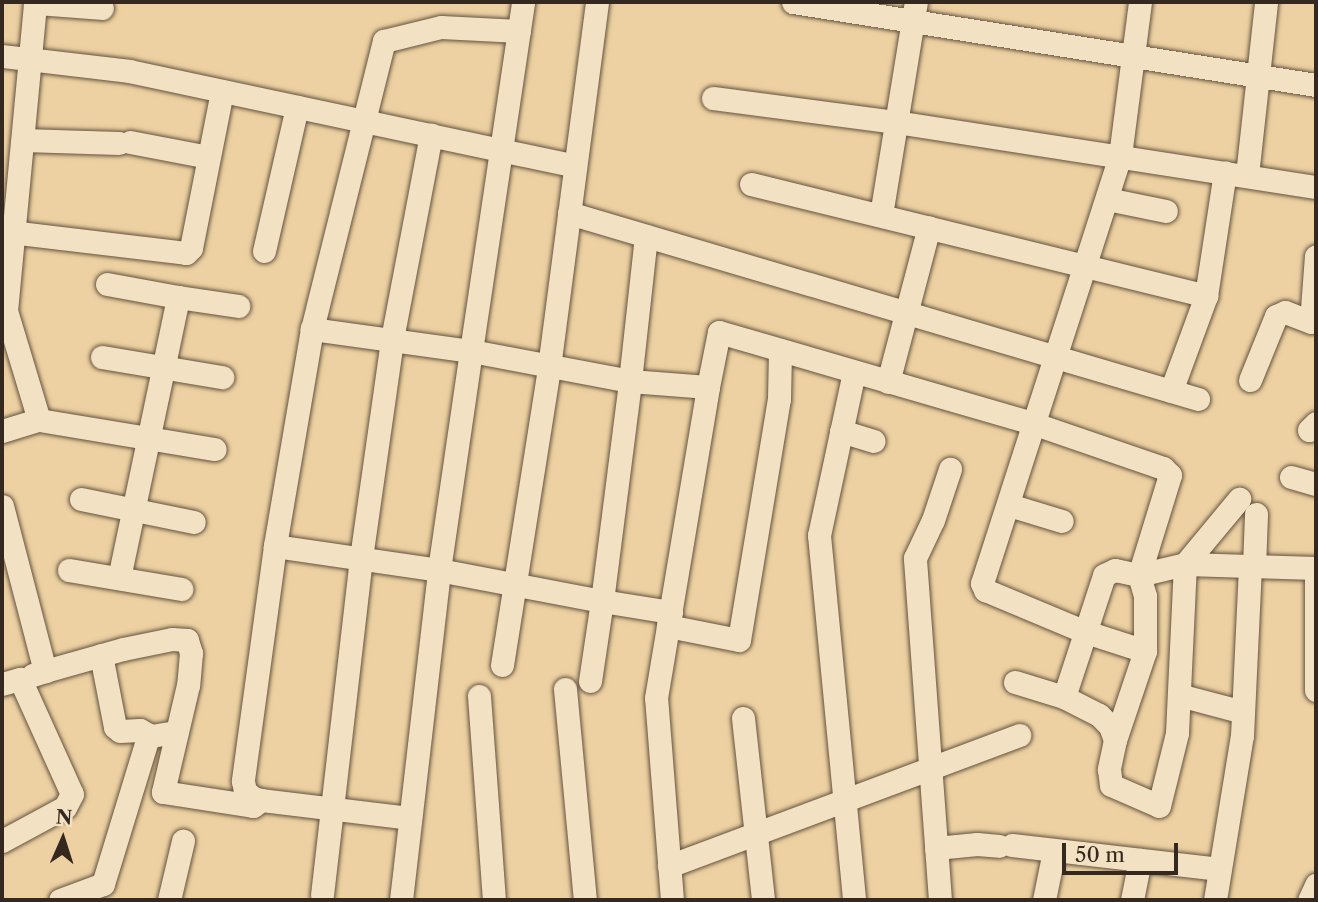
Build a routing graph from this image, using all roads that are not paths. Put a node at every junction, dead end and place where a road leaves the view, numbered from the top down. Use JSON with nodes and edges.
{"nodes":[{"id":1,"x":35,"y":2,"type":"edge"},
{"id":2,"x":523,"y":2,"type":"edge"},
{"id":3,"x":597,"y":2,"type":"edge"},
{"id":4,"x":793,"y":2,"type":"edge"},
{"id":5,"x":1140,"y":2,"type":"edge"},
{"id":6,"x":1266,"y":2,"type":"edge"},
{"id":7,"x":102,"y":8,"type":"dead end"},
{"id":8,"x":915,"y":12,"type":"edge"},
{"id":9,"x":519,"y":31,"type":"junction"},
{"id":10,"x":2,"y":56,"type":"edge"},
{"id":11,"x":1132,"y":57,"type":"junction"},
{"id":12,"x":29,"y":58,"type":"junction"},
{"id":13,"x":1255,"y":78,"type":"junction"},
{"id":14,"x":1316,"y":85,"type":"edge"},
{"id":15,"x":222,"y":91,"type":"junction"},
{"id":16,"x":713,"y":98,"type":"dead end"},
{"id":17,"x":297,"y":107,"type":"junction"},
{"id":18,"x":363,"y":121,"type":"junction"},
{"id":19,"x":896,"y":122,"type":"junction"},
{"id":20,"x":432,"y":135,"type":"junction"},
{"id":21,"x":23,"y":141,"type":"junction"},
{"id":22,"x":503,"y":150,"type":"junction"},
{"id":23,"x":1120,"y":156,"type":"junction"},
{"id":24,"x":209,"y":157,"type":"junction"},
{"id":25,"x":575,"y":166,"type":"junction"},
{"id":26,"x":1236,"y":173,"type":"junction"},
{"id":27,"x":751,"y":184,"type":"dead end"},
{"id":28,"x":1316,"y":187,"type":"edge"},
{"id":29,"x":1107,"y":199,"type":"junction"},
{"id":30,"x":1166,"y":211,"type":"dead end"},
{"id":31,"x":569,"y":213,"type":"junction"},
{"id":32,"x":881,"y":215,"type":"junction"},
{"id":33,"x":929,"y":227,"type":"junction"},
{"id":34,"x":7,"y":232,"type":"edge"},
{"id":35,"x":646,"y":236,"type":"junction"},
{"id":36,"x":264,"y":250,"type":"dead end"},
{"id":37,"x":1316,"y":256,"type":"edge"},
{"id":38,"x":1316,"y":263,"type":"edge"},
{"id":39,"x":1087,"y":265,"type":"junction"},
{"id":40,"x":107,"y":284,"type":"dead end"},
{"id":41,"x":1206,"y":296,"type":"junction"},
{"id":42,"x":178,"y":297,"type":"junction"},
{"id":43,"x":237,"y":306,"type":"dead end"},
{"id":44,"x":906,"y":313,"type":"junction"},
{"id":45,"x":1313,"y":323,"type":"edge"},
{"id":46,"x":312,"y":329,"type":"junction"},
{"id":47,"x":391,"y":339,"type":"junction"},
{"id":48,"x":780,"y":350,"type":"junction"},
{"id":49,"x":471,"y":351,"type":"junction"},
{"id":50,"x":102,"y":357,"type":"dead end"},
{"id":51,"x":1057,"y":357,"type":"junction"},
{"id":52,"x":163,"y":367,"type":"junction"},
{"id":53,"x":549,"y":367,"type":"junction"},
{"id":54,"x":854,"y":372,"type":"junction"},
{"id":55,"x":222,"y":377,"type":"dead end"},
{"id":56,"x":1250,"y":380,"type":"dead end"},
{"id":57,"x":630,"y":381,"type":"junction"},
{"id":58,"x":888,"y":382,"type":"junction"},
{"id":59,"x":708,"y":387,"type":"junction"},
{"id":60,"x":1171,"y":390,"type":"junction"},
{"id":61,"x":1198,"y":398,"type":"dead end"},
{"id":62,"x":39,"y":420,"type":"junction"},
{"id":63,"x":1035,"y":424,"type":"junction"},
{"id":64,"x":2,"y":431,"type":"edge"},
{"id":65,"x":842,"y":431,"type":"junction"},
{"id":66,"x":149,"y":436,"type":"junction"},
{"id":67,"x":873,"y":441,"type":"dead end"},
{"id":68,"x":215,"y":449,"type":"dead end"},
{"id":69,"x":950,"y":469,"type":"dead end"},
{"id":70,"x":1292,"y":477,"type":"dead end"},
{"id":71,"x":1316,"y":484,"type":"edge"},
{"id":72,"x":81,"y":499,"type":"dead end"},
{"id":73,"x":1009,"y":505,"type":"junction"},
{"id":74,"x":2,"y":506,"type":"edge"},
{"id":75,"x":134,"y":509,"type":"junction"},
{"id":76,"x":1062,"y":521,"type":"dead end"},
{"id":77,"x":194,"y":522,"type":"dead end"},
{"id":78,"x":275,"y":546,"type":"junction"},
{"id":79,"x":361,"y":558,"type":"junction"},
{"id":80,"x":1185,"y":564,"type":"junction"},
{"id":81,"x":1252,"y":567,"type":"junction"},
{"id":82,"x":1316,"y":568,"type":"edge"},
{"id":83,"x":69,"y":570,"type":"dead end"},
{"id":84,"x":439,"y":570,"type":"junction"},
{"id":85,"x":1139,"y":575,"type":"junction"},
{"id":86,"x":119,"y":578,"type":"junction"},
{"id":87,"x":514,"y":585,"type":"junction"},
{"id":88,"x":181,"y":589,"type":"dead end"},
{"id":89,"x":602,"y":601,"type":"junction"},
{"id":90,"x":669,"y":619,"type":"junction"},
{"id":91,"x":1083,"y":631,"type":"junction"},
{"id":92,"x":1145,"y":651,"type":"junction"},
{"id":93,"x":101,"y":655,"type":"junction"},
{"id":94,"x":502,"y":665,"type":"dead end"},
{"id":95,"x":45,"y":671,"type":"junction"},
{"id":96,"x":590,"y":681,"type":"dead end"},
{"id":97,"x":11,"y":682,"type":"edge"},
{"id":98,"x":1015,"y":682,"type":"dead end"},
{"id":99,"x":565,"y":689,"type":"dead end"},
{"id":100,"x":1316,"y":690,"type":"edge"},
{"id":101,"x":1180,"y":695,"type":"junction"},
{"id":102,"x":479,"y":696,"type":"dead end"},
{"id":103,"x":1064,"y":697,"type":"junction"},
{"id":104,"x":1244,"y":712,"type":"junction"},
{"id":105,"x":743,"y":718,"type":"dead end"},
{"id":106,"x":177,"y":732,"type":"junction"},
{"id":107,"x":1019,"y":735,"type":"dead end"},
{"id":108,"x":151,"y":736,"type":"junction"},
{"id":109,"x":1115,"y":740,"type":"junction"},
{"id":110,"x":930,"y":769,"type":"junction"},
{"id":111,"x":261,"y":800,"type":"junction"},
{"id":112,"x":845,"y":801,"type":"junction"},
{"id":113,"x":331,"y":807,"type":"junction"},
{"id":114,"x":410,"y":818,"type":"junction"},
{"id":115,"x":755,"y":834,"type":"junction"},
{"id":116,"x":2,"y":841,"type":"edge"},
{"id":117,"x":183,"y":841,"type":"dead end"},
{"id":118,"x":936,"y":848,"type":"junction"},
{"id":119,"x":1054,"y":850,"type":"junction"},
{"id":120,"x":1140,"y":860,"type":"junction"},
{"id":121,"x":669,"y":866,"type":"junction"},
{"id":122,"x":1220,"y":869,"type":"junction"},
{"id":123,"x":1316,"y":885,"type":"edge"},
{"id":124,"x":322,"y":895,"type":"dead end"},
{"id":125,"x":583,"y":899,"type":"edge"},
{"id":126,"x":60,"y":900,"type":"edge"},
{"id":127,"x":169,"y":900,"type":"edge"},
{"id":128,"x":401,"y":900,"type":"edge"},
{"id":129,"x":494,"y":900,"type":"edge"},
{"id":130,"x":672,"y":900,"type":"edge"},
{"id":131,"x":763,"y":900,"type":"edge"},
{"id":132,"x":855,"y":900,"type":"edge"},
{"id":133,"x":940,"y":900,"type":"edge"},
{"id":134,"x":1044,"y":900,"type":"edge"},
{"id":135,"x":1132,"y":900,"type":"edge"},
{"id":136,"x":1215,"y":900,"type":"edge"},
{"id":137,"x":1309,"y":900,"type":"edge"}],
"edges":[{"from":1,"to":7,"type":"street"},
{"from":1,"to":12,"type":"street"},
{"from":2,"to":9,"type":"street"},
{"from":3,"to":25,"type":"street"},
{"from":4,"to":8,"type":"street"},
{"from":5,"to":11,"type":"street"},
{"from":6,"to":13,"type":"street"},
{"from":8,"to":11,"type":"street"},
{"from":8,"to":19,"type":"street"},
{"from":9,"to":18,"type":"street"},
{"from":9,"to":22,"type":"street"},
{"from":10,"to":12,"type":"street"},
{"from":11,"to":13,"type":"street"},
{"from":11,"to":23,"type":"street"},
{"from":12,"to":15,"type":"street"},
{"from":12,"to":21,"type":"street"},
{"from":13,"to":14,"type":"street"},
{"from":13,"to":26,"type":"street"},
{"from":15,"to":17,"type":"street"},
{"from":15,"to":24,"type":"street"},
{"from":16,"to":19,"type":"street"},
{"from":17,"to":18,"type":"street"},
{"from":17,"to":36,"type":"street"},
{"from":18,"to":20,"type":"street"},
{"from":18,"to":46,"type":"street"},
{"from":19,"to":23,"type":"street"},
{"from":19,"to":32,"type":"street"},
{"from":20,"to":22,"type":"street"},
{"from":20,"to":47,"type":"street"},
{"from":21,"to":24,"type":"street"},
{"from":21,"to":34,"type":"street"},
{"from":22,"to":25,"type":"street"},
{"from":22,"to":49,"type":"street"},
{"from":23,"to":26,"type":"street"},
{"from":23,"to":29,"type":"street"},
{"from":24,"to":34,"type":"street"},
{"from":25,"to":31,"type":"street"},
{"from":26,"to":28,"type":"street"},
{"from":26,"to":41,"type":"street"},
{"from":27,"to":32,"type":"street"},
{"from":29,"to":30,"type":"street"},
{"from":29,"to":39,"type":"street"},
{"from":31,"to":35,"type":"street"},
{"from":31,"to":53,"type":"street"},
{"from":32,"to":33,"type":"street"},
{"from":33,"to":39,"type":"street"},
{"from":33,"to":44,"type":"street"},
{"from":34,"to":62,"type":"street"},
{"from":35,"to":44,"type":"street"},
{"from":35,"to":57,"type":"street"},
{"from":37,"to":38,"type":"street"},
{"from":38,"to":45,"type":"street"},
{"from":39,"to":41,"type":"street"},
{"from":39,"to":51,"type":"street"},
{"from":40,"to":42,"type":"street"},
{"from":41,"to":60,"type":"street"},
{"from":42,"to":43,"type":"street"},
{"from":42,"to":52,"type":"street"},
{"from":44,"to":51,"type":"street"},
{"from":44,"to":58,"type":"street"},
{"from":45,"to":56,"type":"street"},
{"from":46,"to":47,"type":"street"},
{"from":46,"to":78,"type":"street"},
{"from":47,"to":49,"type":"street"},
{"from":47,"to":79,"type":"street"},
{"from":48,"to":54,"type":"street"},
{"from":48,"to":59,"type":"street"},
{"from":48,"to":90,"type":"street"},
{"from":49,"to":53,"type":"street"},
{"from":49,"to":84,"type":"street"},
{"from":50,"to":52,"type":"street"},
{"from":51,"to":60,"type":"street"},
{"from":51,"to":63,"type":"street"},
{"from":52,"to":55,"type":"street"},
{"from":52,"to":66,"type":"street"},
{"from":53,"to":57,"type":"street"},
{"from":53,"to":87,"type":"street"},
{"from":54,"to":58,"type":"street"},
{"from":54,"to":65,"type":"street"},
{"from":57,"to":59,"type":"street"},
{"from":57,"to":89,"type":"street"},
{"from":58,"to":63,"type":"street"},
{"from":59,"to":90,"type":"street"},
{"from":60,"to":61,"type":"street"},
{"from":62,"to":64,"type":"street"},
{"from":62,"to":66,"type":"street"},
{"from":63,"to":73,"type":"street"},
{"from":63,"to":85,"type":"street"},
{"from":65,"to":67,"type":"street"},
{"from":65,"to":112,"type":"street"},
{"from":66,"to":68,"type":"street"},
{"from":66,"to":75,"type":"street"},
{"from":69,"to":110,"type":"street"},
{"from":70,"to":71,"type":"street"},
{"from":72,"to":75,"type":"street"},
{"from":73,"to":76,"type":"street"},
{"from":73,"to":91,"type":"street"},
{"from":74,"to":95,"type":"street"},
{"from":75,"to":77,"type":"street"},
{"from":75,"to":86,"type":"street"},
{"from":78,"to":79,"type":"street"},
{"from":78,"to":111,"type":"street"},
{"from":79,"to":84,"type":"street"},
{"from":79,"to":113,"type":"street"},
{"from":80,"to":81,"type":"street"},
{"from":80,"to":81,"type":"street"},
{"from":80,"to":85,"type":"street"},
{"from":80,"to":101,"type":"street"},
{"from":81,"to":82,"type":"street"},
{"from":81,"to":104,"type":"street"},
{"from":82,"to":100,"type":"street"},
{"from":83,"to":86,"type":"street"},
{"from":84,"to":87,"type":"street"},
{"from":84,"to":114,"type":"street"},
{"from":85,"to":91,"type":"street"},
{"from":85,"to":92,"type":"street"},
{"from":86,"to":88,"type":"street"},
{"from":87,"to":89,"type":"street"},
{"from":87,"to":94,"type":"street"},
{"from":89,"to":90,"type":"street"},
{"from":89,"to":96,"type":"street"},
{"from":90,"to":121,"type":"street"},
{"from":91,"to":92,"type":"street"},
{"from":91,"to":103,"type":"street"},
{"from":92,"to":109,"type":"street"},
{"from":93,"to":95,"type":"street"},
{"from":93,"to":106,"type":"street"},
{"from":93,"to":108,"type":"street"},
{"from":95,"to":97,"type":"street"},
{"from":97,"to":116,"type":"street"},
{"from":98,"to":103,"type":"street"},
{"from":99,"to":125,"type":"street"},
{"from":101,"to":104,"type":"street"},
{"from":101,"to":109,"type":"street"},
{"from":102,"to":129,"type":"street"},
{"from":103,"to":109,"type":"street"},
{"from":104,"to":122,"type":"street"},
{"from":105,"to":115,"type":"street"},
{"from":106,"to":108,"type":"street"},
{"from":106,"to":111,"type":"street"},
{"from":107,"to":110,"type":"street"},
{"from":108,"to":126,"type":"street"},
{"from":110,"to":112,"type":"street"},
{"from":110,"to":118,"type":"street"},
{"from":111,"to":113,"type":"street"},
{"from":112,"to":115,"type":"street"},
{"from":112,"to":132,"type":"street"},
{"from":113,"to":114,"type":"street"},
{"from":113,"to":124,"type":"street"},
{"from":114,"to":128,"type":"street"},
{"from":115,"to":121,"type":"street"},
{"from":115,"to":131,"type":"street"},
{"from":117,"to":127,"type":"street"},
{"from":118,"to":119,"type":"street"},
{"from":118,"to":133,"type":"street"},
{"from":119,"to":120,"type":"street"},
{"from":119,"to":134,"type":"street"},
{"from":120,"to":122,"type":"street"},
{"from":120,"to":135,"type":"street"},
{"from":121,"to":130,"type":"street"},
{"from":122,"to":136,"type":"street"},
{"from":123,"to":137,"type":"street"}]}
